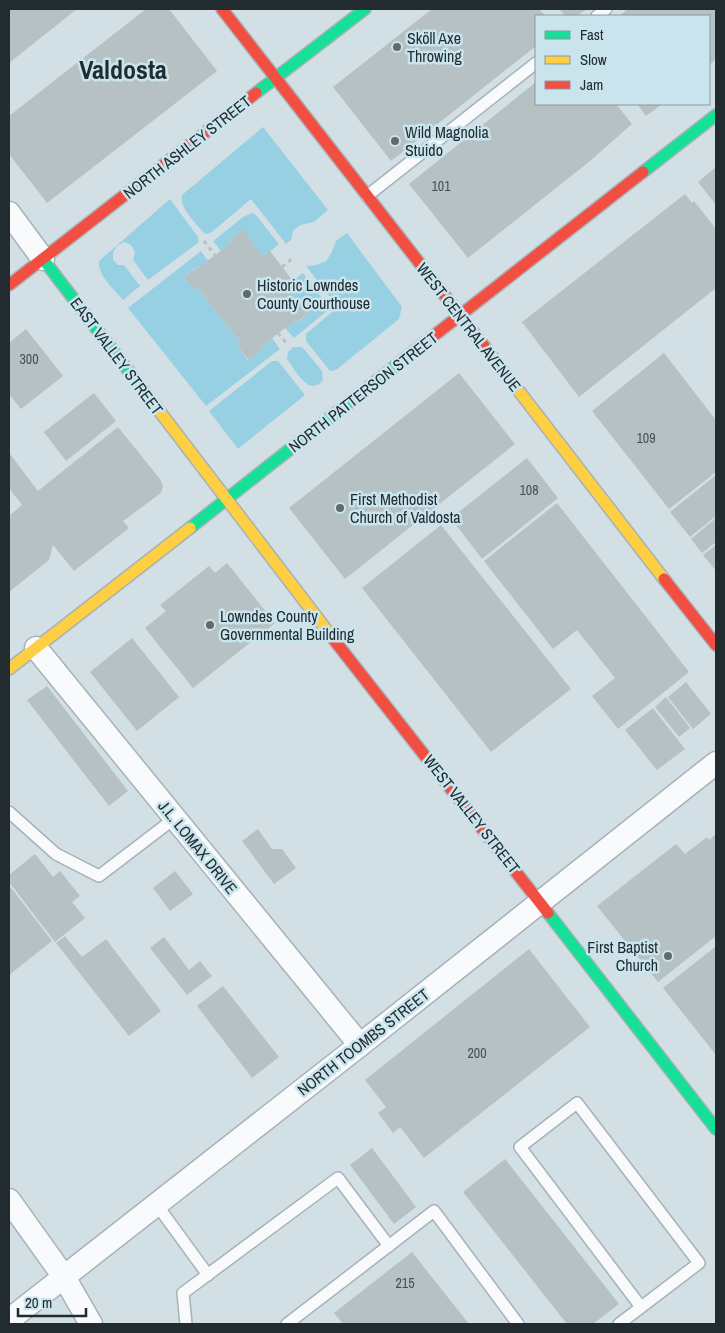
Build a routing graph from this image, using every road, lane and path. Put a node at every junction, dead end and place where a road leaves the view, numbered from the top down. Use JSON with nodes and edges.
{"nodes":[{"id":1,"x":222,"y":9,"type":"edge"},
{"id":2,"x":365,"y":9,"type":"edge"},
{"id":3,"x":535,"y":65,"type":"edge"},
{"id":4,"x":276,"y":79,"type":"junction"},
{"id":5,"x":716,"y":115,"type":"edge"},
{"id":6,"x":367,"y":196,"type":"junction"},
{"id":7,"x":9,"y":214,"type":"edge"},
{"id":8,"x":204,"y":241,"type":"dead end"},
{"id":9,"x":215,"y":255,"type":"dead end"},
{"id":10,"x":294,"y":258,"type":"dead end"},
{"id":11,"x":43,"y":259,"type":"junction"},
{"id":12,"x":282,"y":267,"type":"dead end"},
{"id":13,"x":9,"y":285,"type":"edge"},
{"id":14,"x":461,"y":315,"type":"junction"},
{"id":15,"x":278,"y":334,"type":"dead end"},
{"id":16,"x":288,"y":346,"type":"dead end"},
{"id":17,"x":226,"y":499,"type":"junction"},
{"id":18,"x":716,"y":645,"type":"edge"},
{"id":19,"x":36,"y":648,"type":"junction"},
{"id":20,"x":9,"y":669,"type":"edge"},
{"id":21,"x":716,"y":763,"type":"edge"},
{"id":22,"x":9,"y":812,"type":"edge"},
{"id":23,"x":175,"y":818,"type":"junction"},
{"id":24,"x":540,"y":902,"type":"junction"},
{"id":25,"x":360,"y":1045,"type":"junction"},
{"id":26,"x":716,"y":1129,"type":"edge"},
{"id":27,"x":9,"y":1200,"type":"edge"},
{"id":28,"x":157,"y":1205,"type":"junction"},
{"id":29,"x":389,"y":1246,"type":"junction"},
{"id":30,"x":208,"y":1275,"type":"junction"},
{"id":31,"x":64,"y":1277,"type":"junction"},
{"id":32,"x":641,"y":1307,"type":"junction"},
{"id":33,"x":9,"y":1320,"type":"edge"},
{"id":34,"x":91,"y":1324,"type":"edge"},
{"id":35,"x":186,"y":1324,"type":"edge"},
{"id":36,"x":287,"y":1324,"type":"edge"},
{"id":37,"x":518,"y":1324,"type":"edge"},
{"id":38,"x":620,"y":1324,"type":"edge"}],
"edges":[{"from":1,"to":4,"type":"main road","name":"WEST CENTRAL AVENUE"},
{"from":2,"to":4,"type":"main road","name":"NORTH ASHLEY STREET"},
{"from":3,"to":6,"type":"lane"},
{"from":4,"to":6,"type":"main road","name":"WEST CENTRAL AVENUE"},
{"from":4,"to":11,"type":"main road","name":"NORTH ASHLEY STREET"},
{"from":5,"to":14,"type":"main road","name":"NORTH PATTERSON STREET"},
{"from":6,"to":14,"type":"main road","name":"WEST CENTRAL AVENUE"},
{"from":7,"to":11,"type":"street","name":"EAST VALLEY STREET"},
{"from":8,"to":9,"type":"path"},
{"from":10,"to":12,"type":"path"},
{"from":11,"to":13,"type":"main road","name":"NORTH ASHLEY STREET"},
{"from":11,"to":17,"type":"main road","name":"EAST VALLEY STREET"},
{"from":14,"to":17,"type":"main road","name":"NORTH PATTERSON STREET"},
{"from":14,"to":18,"type":"main road","name":"WEST CENTRAL AVENUE"},
{"from":15,"to":16,"type":"path"},
{"from":17,"to":19,"type":"main road","name":"NORTH PATTERSON STREET"},
{"from":17,"to":24,"type":"main road","name":"WEST VALLEY STREET"},
{"from":19,"to":20,"type":"main road","name":"NORTH PATTERSON STREET"},
{"from":19,"to":23,"type":"street","name":"J.L. LOMAX DRIVE"},
{"from":21,"to":24,"type":"street","name":"NORTH TOOMBS STREET"},
{"from":22,"to":23,"type":"lane"},
{"from":23,"to":25,"type":"street","name":"J.L. LOMAX DRIVE"},
{"from":24,"to":25,"type":"street","name":"NORTH TOOMBS STREET"},
{"from":24,"to":26,"type":"main road","name":"WEST VALLEY STREET"},
{"from":25,"to":28,"type":"street","name":"NORTH TOOMBS STREET"},
{"from":27,"to":31,"type":"street"},
{"from":28,"to":30,"type":"lane"},
{"from":28,"to":31,"type":"street","name":"NORTH TOOMBS STREET"},
{"from":29,"to":30,"type":"lane"},
{"from":29,"to":36,"type":"lane"},
{"from":29,"to":37,"type":"lane"},
{"from":30,"to":35,"type":"lane"},
{"from":31,"to":33,"type":"street","name":"NORTH TOOMBS STREET"},
{"from":31,"to":34,"type":"street"},
{"from":32,"to":32,"type":"lane"},
{"from":32,"to":38,"type":"lane"}]}
